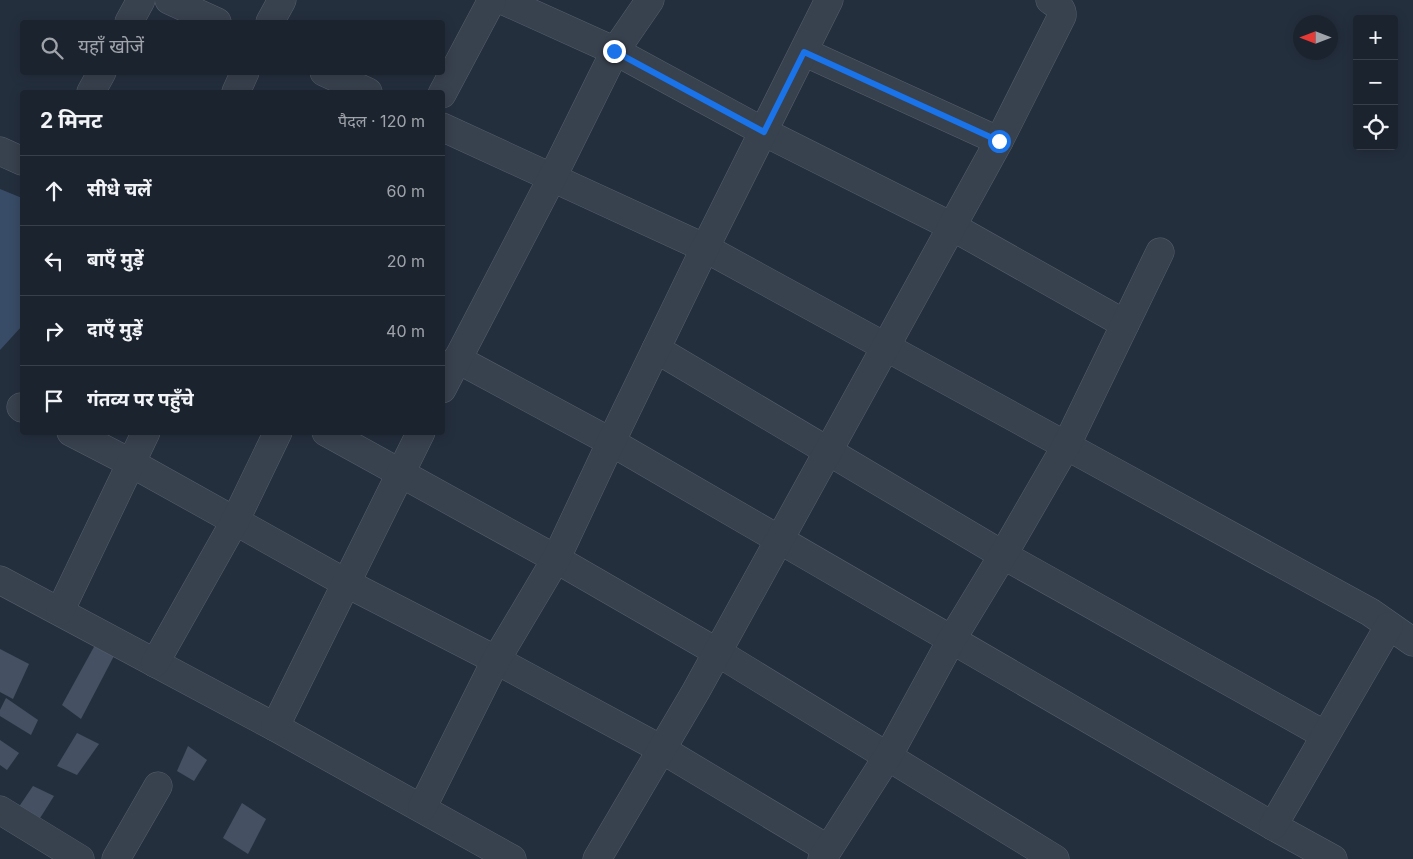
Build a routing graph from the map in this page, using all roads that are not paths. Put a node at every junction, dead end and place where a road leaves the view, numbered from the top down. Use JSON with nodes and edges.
{"nodes":[{"id":1,"x":142,"y":0,"type":"edge"},
{"id":2,"x":169,"y":0,"type":"edge"},
{"id":3,"x":282,"y":0,"type":"edge"},
{"id":4,"x":492,"y":0,"type":"edge"},
{"id":5,"x":502,"y":0,"type":"edge"},
{"id":6,"x":650,"y":0,"type":"edge"},
{"id":7,"x":829,"y":0,"type":"edge"},
{"id":8,"x":1050,"y":0,"type":"edge"},
{"id":9,"x":130,"y":20,"type":"edge"},
{"id":10,"x":213,"y":20,"type":"edge"},
{"id":11,"x":271,"y":20,"type":"edge"},
{"id":12,"x":614,"y":51,"type":"junction"},
{"id":13,"x":804,"y":52,"type":"junction"},
{"id":14,"x":100,"y":75,"type":"edge"},
{"id":15,"x":244,"y":75,"type":"edge"},
{"id":16,"x":331,"y":75,"type":"edge"},
{"id":17,"x":92,"y":90,"type":"edge"},
{"id":18,"x":237,"y":90,"type":"edge"},
{"id":19,"x":364,"y":90,"type":"edge"},
{"id":20,"x":444,"y":90,"type":"edge"},
{"id":21,"x":445,"y":128,"type":"edge"},
{"id":22,"x":764,"y":132,"type":"junction"},
{"id":23,"x":999,"y":141,"type":"junction"},
{"id":24,"x":0,"y":151,"type":"edge"},
{"id":25,"x":20,"y":160,"type":"edge"},
{"id":26,"x":552,"y":178,"type":"junction"},
{"id":27,"x":951,"y":226,"type":"junction"},
{"id":28,"x":705,"y":248,"type":"junction"},
{"id":29,"x":1160,"y":252,"type":"dead end"},
{"id":30,"x":1125,"y":324,"type":"junction"},
{"id":31,"x":885,"y":347,"type":"junction"},
{"id":32,"x":656,"y":349,"type":"junction"},
{"id":33,"x":458,"y":359,"type":"junction"},
{"id":34,"x":445,"y":383,"type":"edge"},
{"id":35,"x":77,"y":435,"type":"edge"},
{"id":36,"x":145,"y":435,"type":"edge"},
{"id":37,"x":277,"y":435,"type":"edge"},
{"id":38,"x":331,"y":435,"type":"edge"},
{"id":39,"x":420,"y":435,"type":"edge"},
{"id":40,"x":611,"y":442,"type":"junction"},
{"id":41,"x":1066,"y":446,"type":"junction"},
{"id":42,"x":827,"y":452,"type":"junction"},
{"id":43,"x":131,"y":463,"type":"junction"},
{"id":44,"x":401,"y":474,"type":"junction"},
{"id":45,"x":235,"y":521,"type":"junction"},
{"id":46,"x":779,"y":539,"type":"junction"},
{"id":47,"x":1003,"y":555,"type":"junction"},
{"id":48,"x":556,"y":559,"type":"junction"},
{"id":49,"x":0,"y":580,"type":"edge"},
{"id":50,"x":346,"y":583,"type":"junction"},
{"id":51,"x":60,"y":611,"type":"junction"},
{"id":52,"x":1389,"y":626,"type":"junction"},
{"id":53,"x":952,"y":639,"type":"junction"},
{"id":54,"x":1413,"y":642,"type":"edge"},
{"id":55,"x":717,"y":652,"type":"junction"},
{"id":56,"x":496,"y":660,"type":"junction"},
{"id":57,"x":156,"y":663,"type":"junction"},
{"id":58,"x":275,"y":727,"type":"junction"},
{"id":59,"x":1325,"y":735,"type":"junction"},
{"id":60,"x":661,"y":749,"type":"junction"},
{"id":61,"x":888,"y":756,"type":"junction"},
{"id":62,"x":158,"y":786,"type":"dead end"},
{"id":63,"x":422,"y":808,"type":"junction"},
{"id":64,"x":0,"y":810,"type":"edge"},
{"id":65,"x":1272,"y":826,"type":"junction"},
{"id":66,"x":825,"y":854,"type":"edge"},
{"id":67,"x":80,"y":859,"type":"edge"},
{"id":68,"x":116,"y":859,"type":"edge"},
{"id":69,"x":512,"y":859,"type":"edge"},
{"id":70,"x":597,"y":859,"type":"edge"},
{"id":71,"x":1055,"y":859,"type":"edge"},
{"id":72,"x":1334,"y":859,"type":"edge"}],
"edges":[{"from":1,"to":9,"type":"street"},
{"from":2,"to":10,"type":"street"},
{"from":3,"to":11,"type":"street"},
{"from":4,"to":20,"type":"street"},
{"from":5,"to":12,"type":"street"},
{"from":6,"to":12,"type":"street"},
{"from":7,"to":13,"type":"street"},
{"from":8,"to":23,"type":"street"},
{"from":12,"to":22,"type":"street"},
{"from":12,"to":26,"type":"street"},
{"from":13,"to":22,"type":"street"},
{"from":13,"to":23,"type":"street"},
{"from":14,"to":17,"type":"street"},
{"from":15,"to":18,"type":"street"},
{"from":16,"to":19,"type":"street"},
{"from":21,"to":26,"type":"street"},
{"from":22,"to":27,"type":"street"},
{"from":22,"to":28,"type":"street"},
{"from":23,"to":27,"type":"street"},
{"from":24,"to":25,"type":"street"},
{"from":26,"to":28,"type":"street"},
{"from":26,"to":33,"type":"street"},
{"from":27,"to":30,"type":"street"},
{"from":27,"to":31,"type":"street"},
{"from":28,"to":31,"type":"street"},
{"from":28,"to":32,"type":"street"},
{"from":29,"to":30,"type":"street"},
{"from":30,"to":41,"type":"street"},
{"from":31,"to":41,"type":"street"},
{"from":31,"to":42,"type":"street"},
{"from":32,"to":40,"type":"street"},
{"from":32,"to":42,"type":"street"},
{"from":33,"to":34,"type":"street"},
{"from":33,"to":40,"type":"street"},
{"from":35,"to":43,"type":"street"},
{"from":36,"to":43,"type":"street"},
{"from":37,"to":45,"type":"street"},
{"from":38,"to":44,"type":"street"},
{"from":39,"to":44,"type":"street"},
{"from":40,"to":46,"type":"street"},
{"from":40,"to":48,"type":"street"},
{"from":41,"to":47,"type":"street"},
{"from":41,"to":52,"type":"street"},
{"from":42,"to":46,"type":"street"},
{"from":42,"to":47,"type":"street"},
{"from":43,"to":45,"type":"street"},
{"from":43,"to":51,"type":"street"},
{"from":44,"to":48,"type":"street"},
{"from":44,"to":50,"type":"street"},
{"from":45,"to":50,"type":"street"},
{"from":45,"to":57,"type":"street"},
{"from":46,"to":53,"type":"street"},
{"from":46,"to":55,"type":"street"},
{"from":47,"to":53,"type":"street"},
{"from":47,"to":59,"type":"street"},
{"from":48,"to":55,"type":"street"},
{"from":48,"to":56,"type":"street"},
{"from":49,"to":51,"type":"street"},
{"from":50,"to":56,"type":"street"},
{"from":50,"to":58,"type":"street"},
{"from":51,"to":57,"type":"street"},
{"from":52,"to":54,"type":"street"},
{"from":52,"to":59,"type":"street"},
{"from":53,"to":61,"type":"street"},
{"from":53,"to":65,"type":"street"},
{"from":55,"to":60,"type":"street"},
{"from":55,"to":61,"type":"street"},
{"from":56,"to":60,"type":"street"},
{"from":56,"to":63,"type":"street"},
{"from":57,"to":58,"type":"street"},
{"from":58,"to":63,"type":"street"},
{"from":59,"to":65,"type":"street"},
{"from":60,"to":66,"type":"street"},
{"from":60,"to":70,"type":"street"},
{"from":61,"to":66,"type":"street"},
{"from":61,"to":71,"type":"street"},
{"from":62,"to":68,"type":"street"},
{"from":63,"to":69,"type":"street"},
{"from":64,"to":67,"type":"street"},
{"from":65,"to":72,"type":"street"}]}
